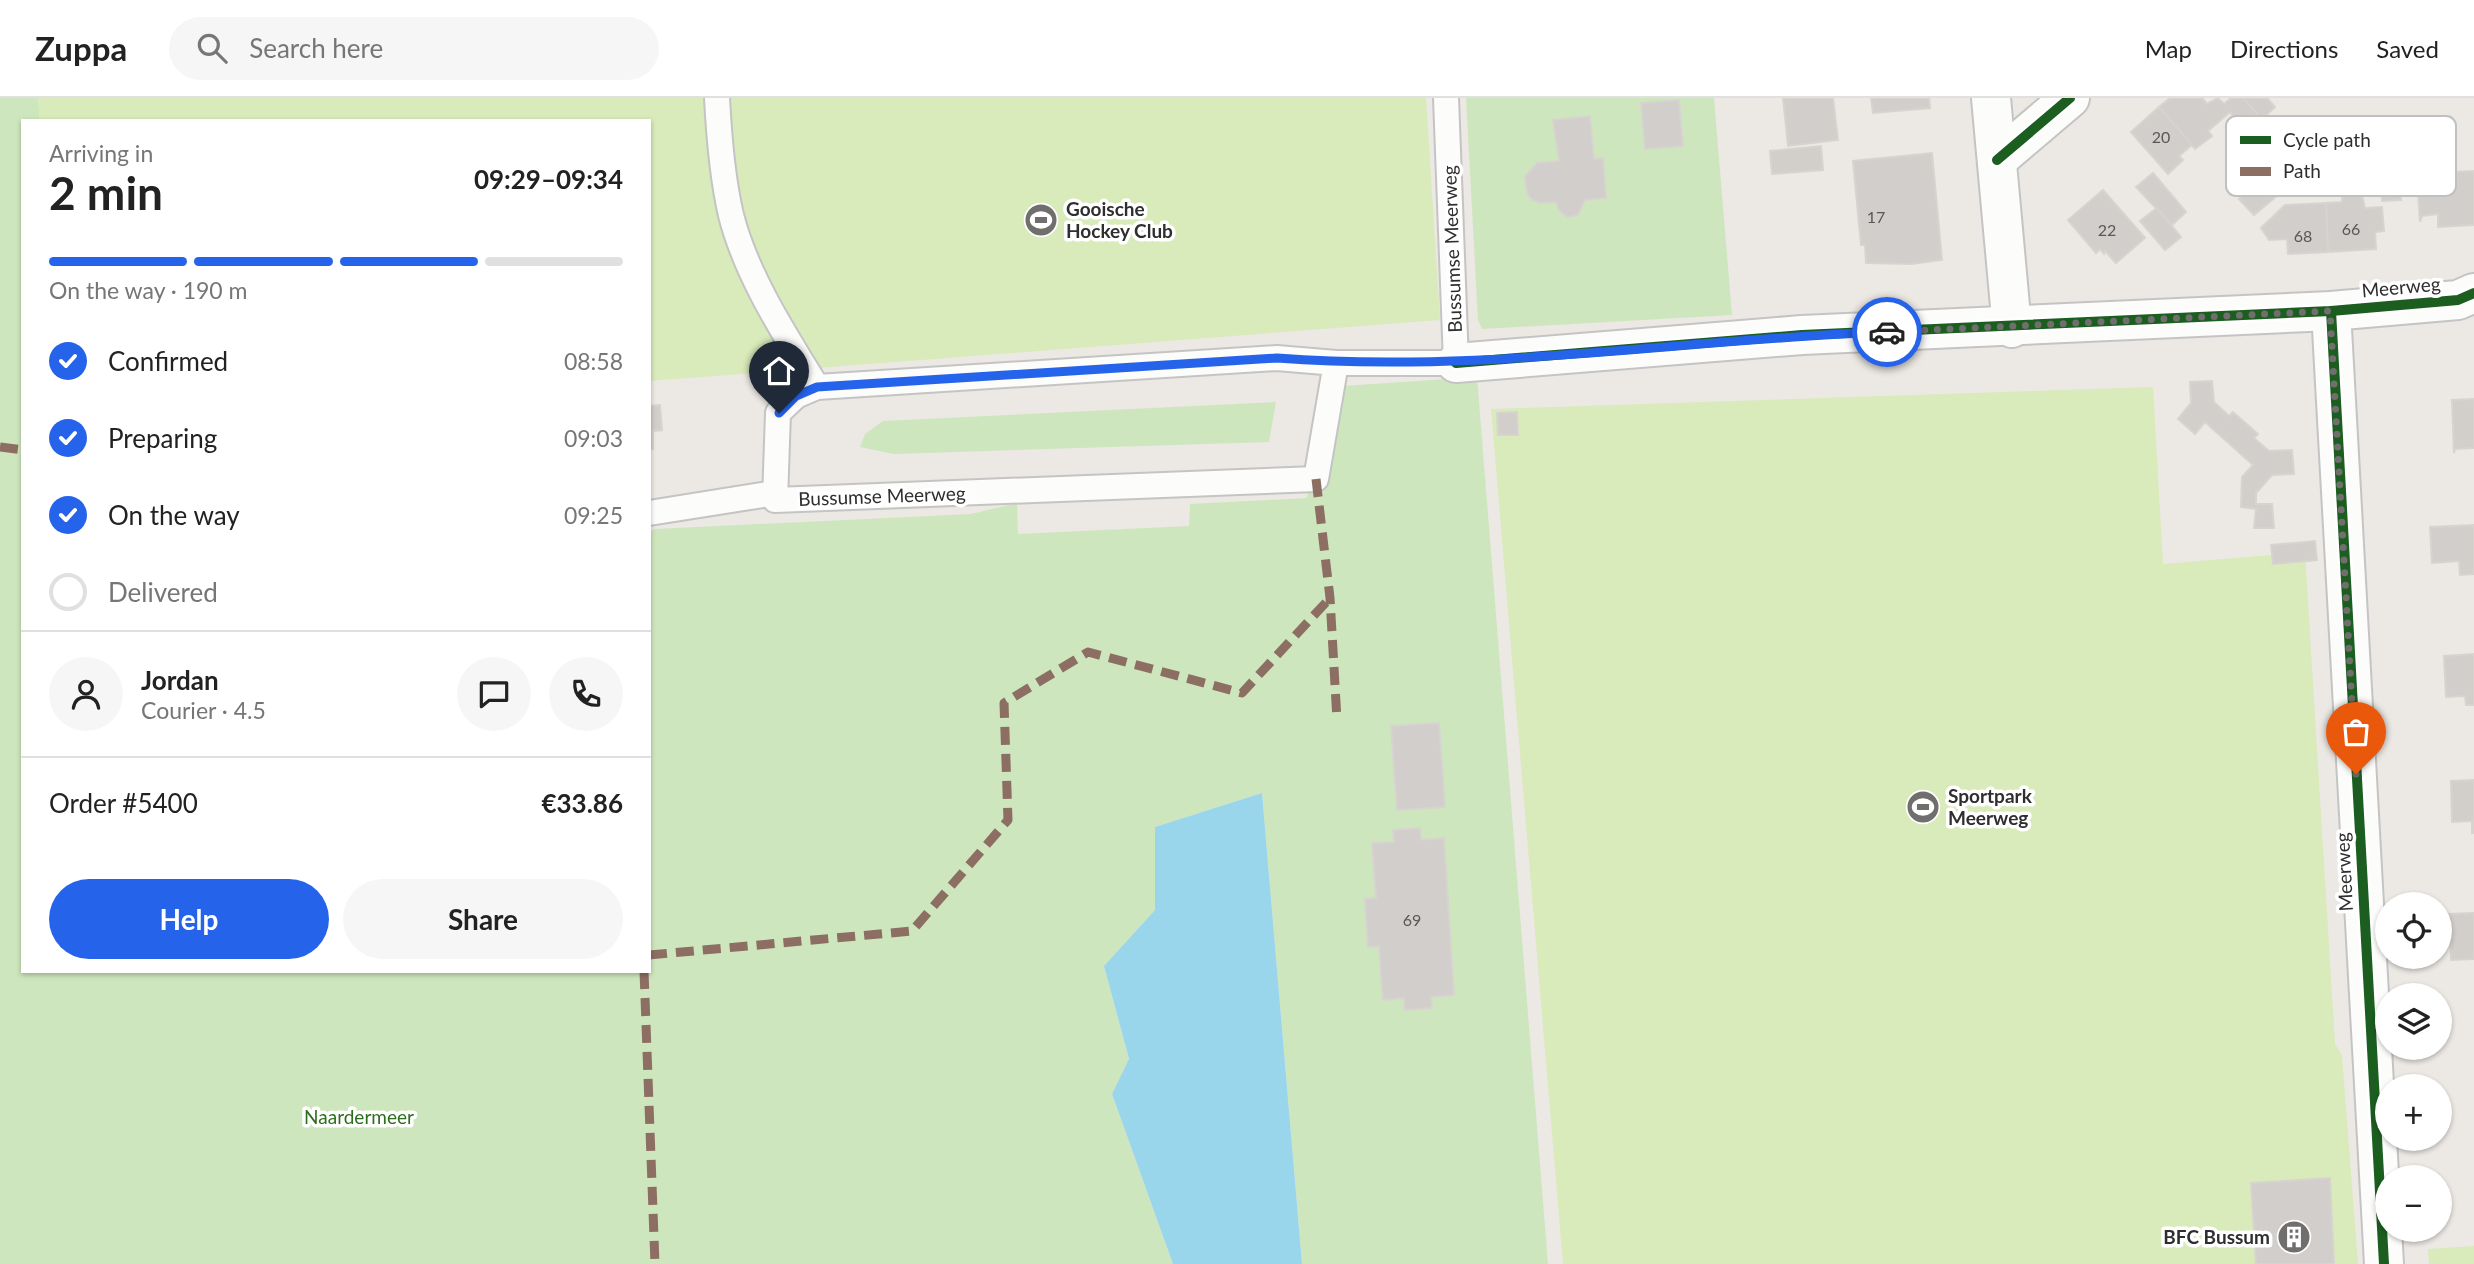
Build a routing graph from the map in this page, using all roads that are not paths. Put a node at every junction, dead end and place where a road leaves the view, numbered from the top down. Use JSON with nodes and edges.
{"nodes":[{"id":1,"x":718,"y":98,"type":"edge"},
{"id":2,"x":1446,"y":98,"type":"edge"},
{"id":3,"x":1991,"y":98,"type":"edge"},
{"id":4,"x":2070,"y":98,"type":"edge"},
{"id":5,"x":1997,"y":160,"type":"junction"},
{"id":6,"x":2474,"y":293,"type":"edge"},
{"id":7,"x":2330,"y":311,"type":"junction"},
{"id":8,"x":2012,"y":328,"type":"junction"},
{"id":9,"x":1336,"y":363,"type":"junction"},
{"id":10,"x":1456,"y":363,"type":"junction"},
{"id":11,"x":817,"y":387,"type":"junction"},
{"id":12,"x":775,"y":493,"type":"junction"},
{"id":13,"x":651,"y":513,"type":"edge"},
{"id":14,"x":2384,"y":1264,"type":"edge"}],
"edges":[{"from":1,"to":11,"type":"lane"},
{"from":2,"to":10,"type":"lane","name":"Bussumse Meerweg"},
{"from":3,"to":5,"type":"street"},
{"from":4,"to":5,"type":"street"},
{"from":5,"to":8,"type":"street"},
{"from":6,"to":7,"type":"street","name":"Meerweg"},
{"from":7,"to":8,"type":"street","name":"Meerweg"},
{"from":7,"to":14,"type":"street","name":"Meerweg"},
{"from":8,"to":10,"type":"street","name":"Meerweg"},
{"from":9,"to":10,"type":"lane","name":"Bussumse Meerweg"},
{"from":9,"to":11,"type":"lane","name":"Bussumse Meerweg"},
{"from":9,"to":12,"type":"lane","name":"Bussumse Meerweg"},
{"from":11,"to":12,"type":"lane","name":"Bussumse Meerweg"},
{"from":12,"to":13,"type":"lane"}]}
